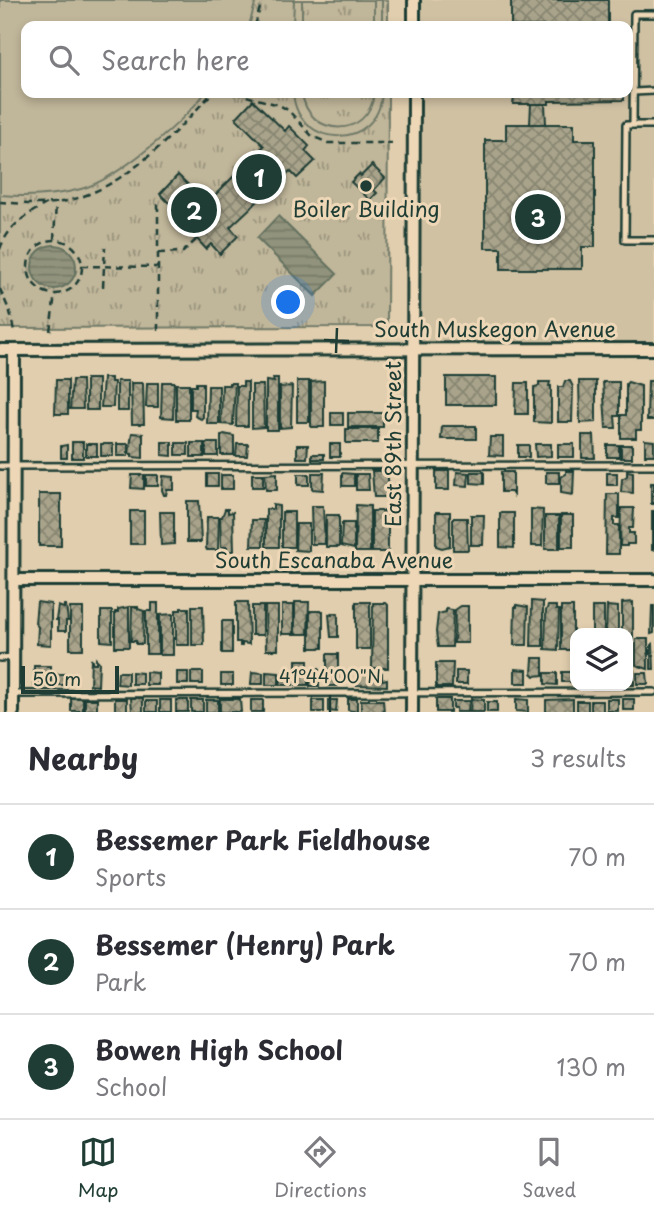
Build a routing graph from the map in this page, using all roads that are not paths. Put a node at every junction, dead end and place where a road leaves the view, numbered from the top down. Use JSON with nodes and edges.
{"nodes":[{"id":1,"x":414,"y":0,"type":"edge"},
{"id":2,"x":654,"y":14,"type":"edge"},
{"id":3,"x":414,"y":21,"type":"edge"},
{"id":4,"x":654,"y":91,"type":"edge"},
{"id":5,"x":634,"y":92,"type":"junction"},
{"id":6,"x":414,"y":98,"type":"edge"},
{"id":7,"x":633,"y":125,"type":"junction"},
{"id":8,"x":654,"y":125,"type":"edge"},
{"id":9,"x":654,"y":240,"type":"edge"},
{"id":10,"x":413,"y":349,"type":"junction"},
{"id":11,"x":654,"y":349,"type":"edge"},
{"id":12,"x":0,"y":350,"type":"edge"},
{"id":13,"x":14,"y":350,"type":"junction"},
{"id":14,"x":654,"y":465,"type":"edge"},
{"id":15,"x":0,"y":466,"type":"edge"},
{"id":16,"x":14,"y":466,"type":"junction"},
{"id":17,"x":413,"y":466,"type":"junction"},
{"id":18,"x":13,"y":580,"type":"junction"},
{"id":19,"x":413,"y":580,"type":"junction"},
{"id":20,"x":654,"y":580,"type":"edge"},
{"id":21,"x":13,"y":657,"type":"junction"},
{"id":22,"x":0,"y":658,"type":"edge"},
{"id":23,"x":654,"y":692,"type":"edge"},
{"id":24,"x":412,"y":693,"type":"junction"},
{"id":25,"x":13,"y":694,"type":"junction"},
{"id":26,"x":13,"y":712,"type":"edge"},
{"id":27,"x":412,"y":712,"type":"edge"}],
"edges":[{"from":1,"to":3,"type":"street"},
{"from":2,"to":5,"type":"lane"},
{"from":4,"to":5,"type":"lane"},
{"from":5,"to":7,"type":"lane"},
{"from":6,"to":10,"type":"street","name":"East 89th Street"},
{"from":7,"to":8,"type":"lane"},
{"from":7,"to":9,"type":"lane"},
{"from":10,"to":11,"type":"street","name":"South Muskegon Avenue"},
{"from":10,"to":13,"type":"street","name":"South Muskegon Avenue"},
{"from":10,"to":17,"type":"street","name":"East 89th Street"},
{"from":12,"to":13,"type":"street","name":"South Muskegon Avenue"},
{"from":13,"to":16,"type":"street"},
{"from":14,"to":17,"type":"lane"},
{"from":15,"to":16,"type":"lane"},
{"from":16,"to":17,"type":"lane"},
{"from":16,"to":18,"type":"street"},
{"from":17,"to":19,"type":"street","name":"East 89th Street"},
{"from":18,"to":19,"type":"street","name":"South Escanaba Avenue"},
{"from":18,"to":21,"type":"street"},
{"from":19,"to":20,"type":"street","name":"South Escanaba Avenue"},
{"from":19,"to":24,"type":"street","name":"East 89th Street"},
{"from":21,"to":22,"type":"lane"},
{"from":21,"to":25,"type":"street"},
{"from":23,"to":24,"type":"lane"},
{"from":24,"to":25,"type":"lane"},
{"from":24,"to":27,"type":"street","name":"East 89th Street"},
{"from":25,"to":26,"type":"street"}]}
